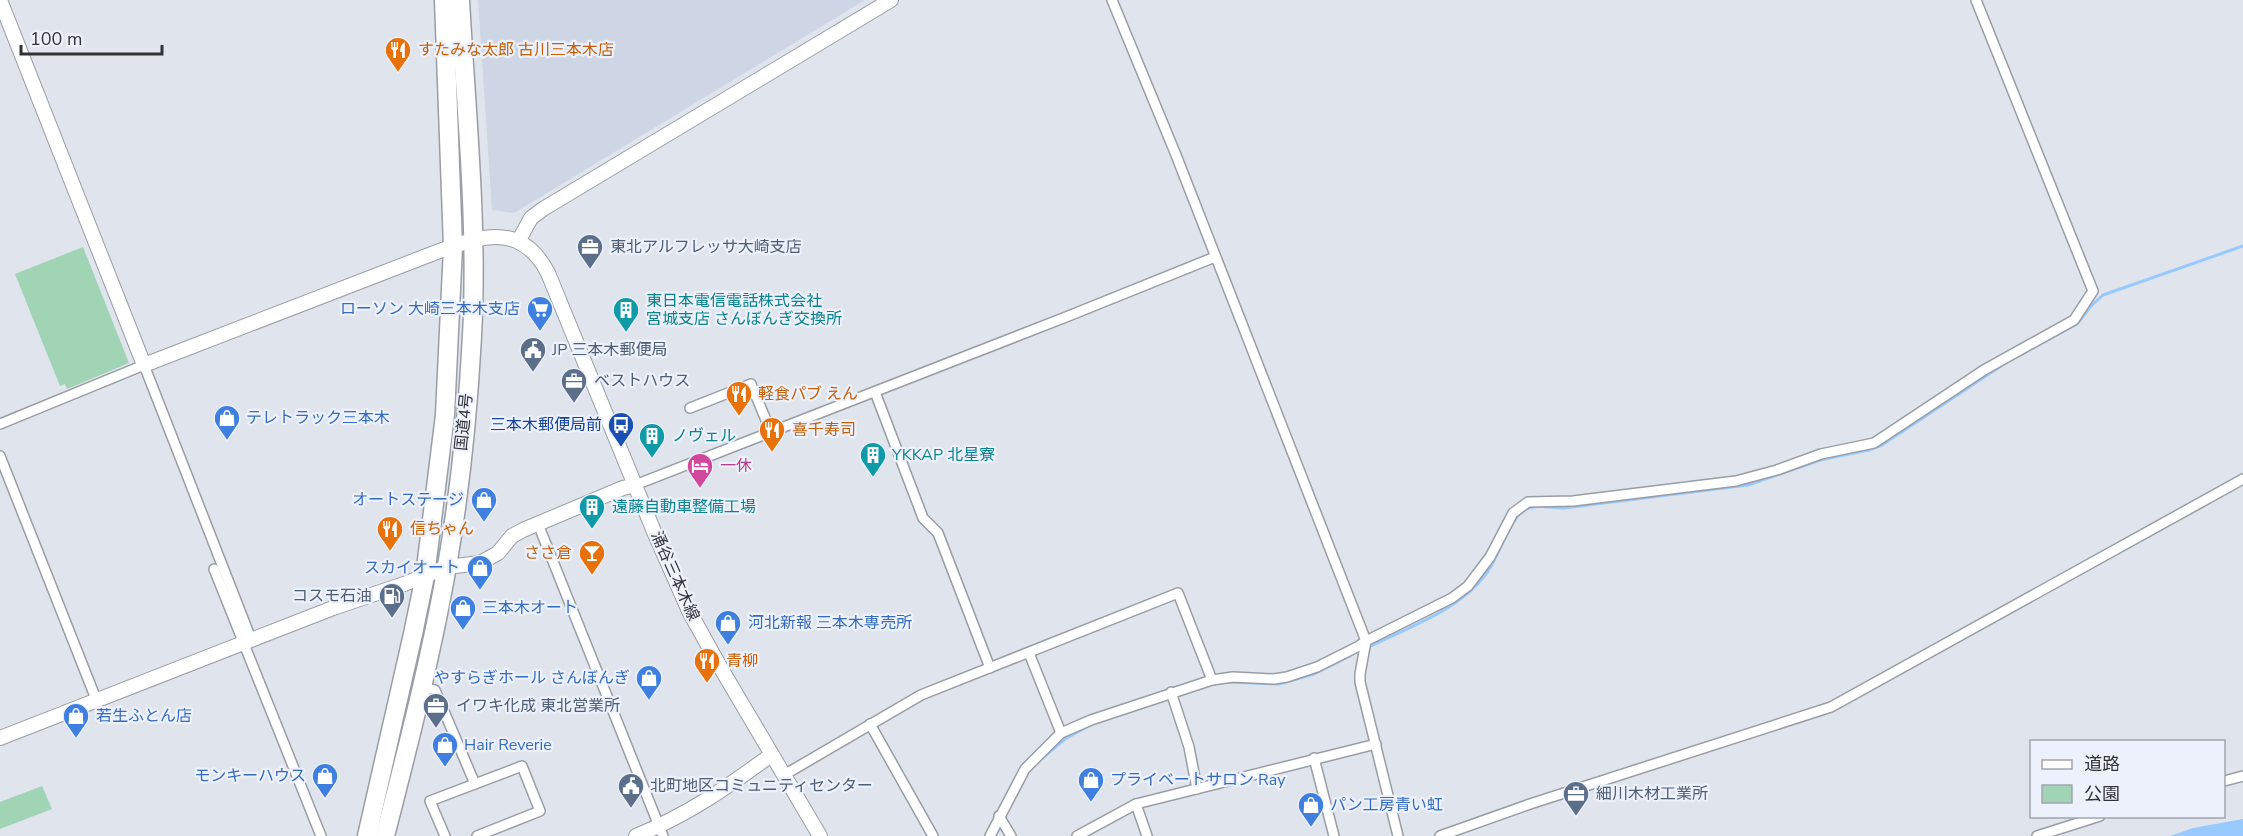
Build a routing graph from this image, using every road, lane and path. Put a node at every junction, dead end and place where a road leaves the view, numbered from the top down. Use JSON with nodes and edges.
{"nodes":[{"id":1,"x":0,"y":0,"type":"edge"},
{"id":2,"x":444,"y":0,"type":"edge"},
{"id":3,"x":460,"y":0,"type":"edge"},
{"id":4,"x":891,"y":0,"type":"edge"},
{"id":5,"x":1112,"y":0,"type":"edge"},
{"id":6,"x":1976,"y":0,"type":"edge"},
{"id":7,"x":473,"y":240,"type":"junction"},
{"id":8,"x":519,"y":240,"type":"junction"},
{"id":9,"x":453,"y":247,"type":"junction"},
{"id":10,"x":1215,"y":257,"type":"junction"},
{"id":11,"x":144,"y":365,"type":"junction"},
{"id":12,"x":875,"y":392,"type":"junction"},
{"id":13,"x":690,"y":408,"type":"dead end"},
{"id":14,"x":0,"y":423,"type":"edge"},
{"id":15,"x":771,"y":432,"type":"junction"},
{"id":16,"x":0,"y":456,"type":"edge"},
{"id":17,"x":2243,"y":479,"type":"edge"},
{"id":18,"x":635,"y":484,"type":"junction"},
{"id":19,"x":538,"y":524,"type":"junction"},
{"id":20,"x":447,"y":567,"type":"junction"},
{"id":21,"x":214,"y":569,"type":"dead end"},
{"id":22,"x":425,"y":576,"type":"junction"},
{"id":23,"x":247,"y":641,"type":"junction"},
{"id":24,"x":1366,"y":641,"type":"junction"},
{"id":25,"x":1029,"y":653,"type":"junction"},
{"id":26,"x":990,"y":668,"type":"junction"},
{"id":27,"x":1212,"y":680,"type":"junction"},
{"id":28,"x":423,"y":687,"type":"junction"},
{"id":29,"x":1172,"y":695,"type":"junction"},
{"id":30,"x":96,"y":699,"type":"junction"},
{"id":31,"x":870,"y":724,"type":"junction"},
{"id":32,"x":1061,"y":734,"type":"junction"},
{"id":33,"x":0,"y":738,"type":"edge"},
{"id":34,"x":1376,"y":744,"type":"junction"},
{"id":35,"x":771,"y":755,"type":"junction"},
{"id":36,"x":1314,"y":758,"type":"junction"},
{"id":37,"x":784,"y":775,"type":"junction"},
{"id":38,"x":2243,"y":776,"type":"edge"},
{"id":39,"x":2225,"y":780,"type":"edge"},
{"id":40,"x":475,"y":784,"type":"junction"},
{"id":41,"x":1197,"y":789,"type":"junction"},
{"id":42,"x":1136,"y":804,"type":"junction"},
{"id":43,"x":999,"y":816,"type":"junction"},
{"id":44,"x":2094,"y":818,"type":"edge"},
{"id":45,"x":661,"y":831,"type":"edge"},
{"id":46,"x":492,"y":833,"type":"edge"},
{"id":47,"x":321,"y":836,"type":"edge"},
{"id":48,"x":367,"y":836,"type":"edge"},
{"id":49,"x":385,"y":836,"type":"edge"},
{"id":50,"x":445,"y":836,"type":"edge"},
{"id":51,"x":477,"y":836,"type":"edge"},
{"id":52,"x":636,"y":836,"type":"edge"},
{"id":53,"x":820,"y":836,"type":"edge"},
{"id":54,"x":933,"y":836,"type":"edge"},
{"id":55,"x":990,"y":836,"type":"edge"},
{"id":56,"x":1011,"y":836,"type":"edge"},
{"id":57,"x":1077,"y":836,"type":"edge"},
{"id":58,"x":1147,"y":836,"type":"edge"},
{"id":59,"x":1334,"y":836,"type":"edge"},
{"id":60,"x":1398,"y":836,"type":"edge"},
{"id":61,"x":1440,"y":836,"type":"edge"},
{"id":62,"x":2037,"y":836,"type":"edge"}],
"edges":[{"from":1,"to":11,"type":"street"},
{"from":2,"to":9,"type":"highway","name":"国道4号"},
{"from":3,"to":7,"type":"highway","name":"国道4号"},
{"from":4,"to":8,"type":"street"},
{"from":5,"to":10,"type":"street"},
{"from":6,"to":24,"type":"street"},
{"from":7,"to":8,"type":"street"},
{"from":7,"to":9,"type":"street"},
{"from":7,"to":20,"type":"highway","name":"国道4号"},
{"from":8,"to":18,"type":"street","name":"涌谷三本木線"},
{"from":9,"to":11,"type":"street"},
{"from":9,"to":22,"type":"highway","name":"国道4号"},
{"from":10,"to":12,"type":"street"},
{"from":10,"to":24,"type":"street"},
{"from":11,"to":14,"type":"street"},
{"from":11,"to":23,"type":"street"},
{"from":12,"to":15,"type":"street"},
{"from":12,"to":26,"type":"street"},
{"from":13,"to":15,"type":"street"},
{"from":15,"to":18,"type":"street"},
{"from":16,"to":30,"type":"street"},
{"from":17,"to":61,"type":"street"},
{"from":18,"to":19,"type":"street"},
{"from":18,"to":35,"type":"street","name":"涌谷三本木線"},
{"from":19,"to":20,"type":"street"},
{"from":19,"to":45,"type":"street"},
{"from":20,"to":22,"type":"street"},
{"from":20,"to":28,"type":"highway","name":"国道4号"},
{"from":21,"to":23,"type":"street"},
{"from":22,"to":23,"type":"street"},
{"from":22,"to":48,"type":"highway","name":"国道4号"},
{"from":23,"to":30,"type":"street"},
{"from":23,"to":47,"type":"street"},
{"from":24,"to":27,"type":"street"},
{"from":24,"to":34,"type":"street"},
{"from":25,"to":26,"type":"street"},
{"from":25,"to":27,"type":"street"},
{"from":25,"to":32,"type":"street"},
{"from":26,"to":31,"type":"street"},
{"from":27,"to":29,"type":"street"},
{"from":28,"to":40,"type":"street"},
{"from":28,"to":49,"type":"highway","name":"国道4号"},
{"from":29,"to":32,"type":"street"},
{"from":29,"to":41,"type":"street"},
{"from":30,"to":33,"type":"street"},
{"from":31,"to":37,"type":"street"},
{"from":31,"to":54,"type":"street"},
{"from":32,"to":43,"type":"street"},
{"from":34,"to":36,"type":"street"},
{"from":34,"to":60,"type":"street"},
{"from":35,"to":37,"type":"street","name":"涌谷三本木線"},
{"from":35,"to":45,"type":"street"},
{"from":36,"to":41,"type":"street"},
{"from":36,"to":59,"type":"street"},
{"from":37,"to":53,"type":"street","name":"涌谷三本木線"},
{"from":38,"to":39,"type":"street"},
{"from":40,"to":46,"type":"street"},
{"from":40,"to":50,"type":"street"},
{"from":41,"to":42,"type":"street"},
{"from":42,"to":57,"type":"street"},
{"from":42,"to":58,"type":"street"},
{"from":43,"to":55,"type":"street"},
{"from":43,"to":56,"type":"street"},
{"from":44,"to":62,"type":"street"},
{"from":45,"to":52,"type":"street"},
{"from":46,"to":51,"type":"street"}]}
